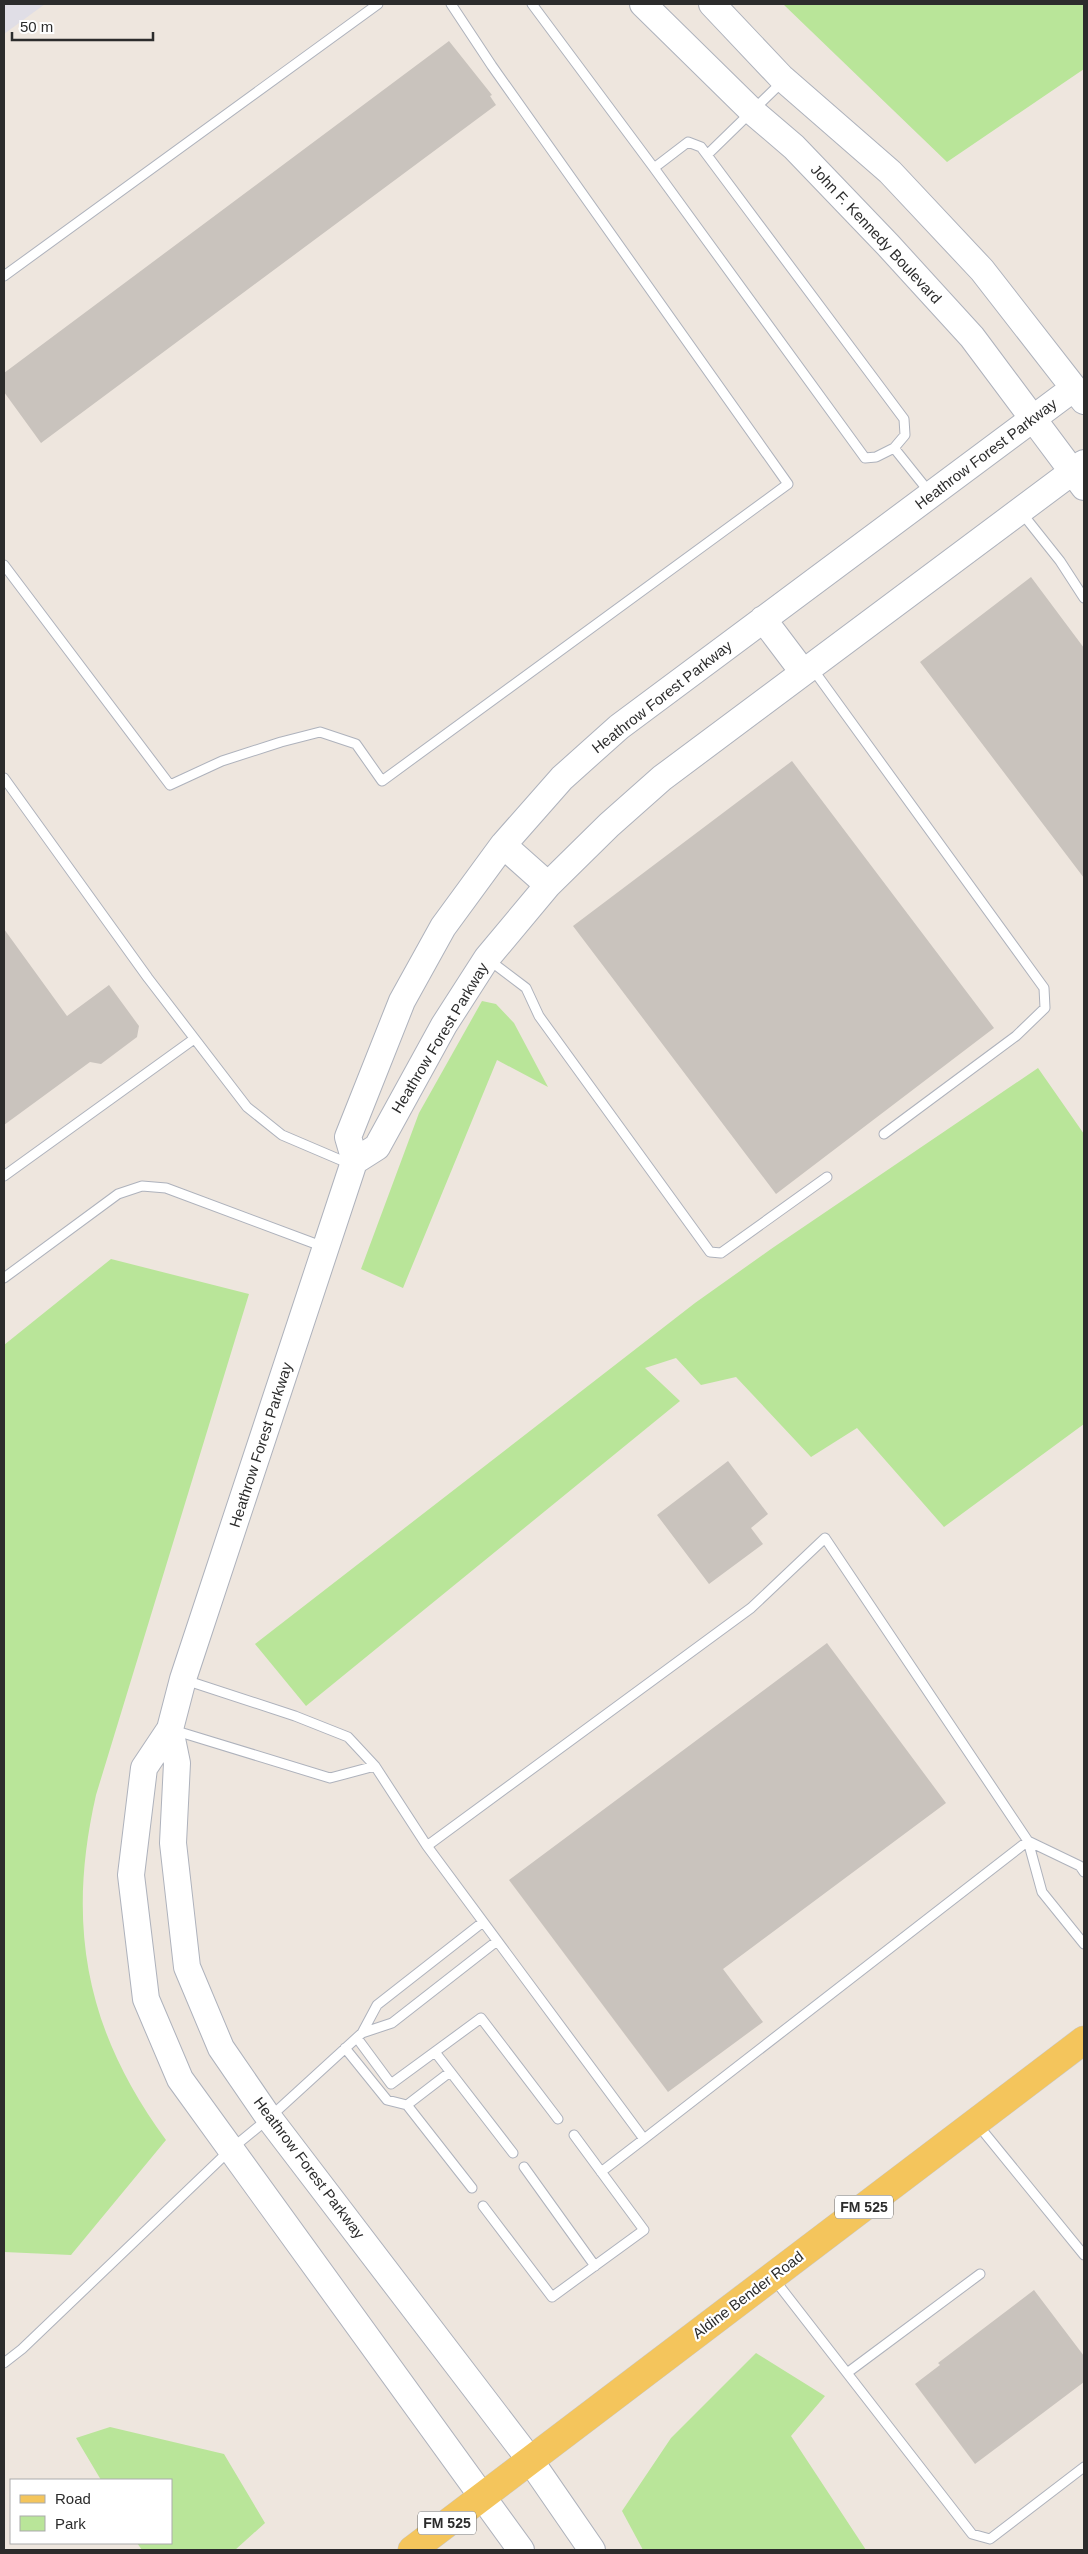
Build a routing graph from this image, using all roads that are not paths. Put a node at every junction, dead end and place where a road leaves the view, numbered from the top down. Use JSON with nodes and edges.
{"nodes":[{"id":1,"x":378,"y":4,"type":"edge"},
{"id":2,"x":451,"y":4,"type":"edge"},
{"id":3,"x":532,"y":4,"type":"edge"},
{"id":4,"x":643,"y":4,"type":"edge"},
{"id":5,"x":712,"y":4,"type":"edge"},
{"id":6,"x":784,"y":80,"type":"junction"},
{"id":7,"x":754,"y":112,"type":"junction"},
{"id":8,"x":707,"y":155,"type":"junction"},
{"id":9,"x":654,"y":168,"type":"junction"},
{"id":10,"x":4,"y":276,"type":"edge"},
{"id":11,"x":1079,"y":395,"type":"edge"},
{"id":12,"x":1032,"y":419,"type":"junction"},
{"id":13,"x":894,"y":448,"type":"junction"},
{"id":14,"x":1080,"y":474,"type":"edge"},
{"id":15,"x":931,"y":495,"type":"junction"},
{"id":16,"x":1021,"y":512,"type":"junction"},
{"id":17,"x":4,"y":565,"type":"edge"},
{"id":18,"x":1084,"y":598,"type":"edge"},
{"id":19,"x":764,"y":619,"type":"junction"},
{"id":20,"x":807,"y":669,"type":"junction"},
{"id":21,"x":4,"y":778,"type":"edge"},
{"id":22,"x":503,"y":845,"type":"junction"},
{"id":23,"x":548,"y":884,"type":"junction"},
{"id":24,"x":487,"y":958,"type":"junction"},
{"id":25,"x":194,"y":1039,"type":"junction"},
{"id":26,"x":884,"y":1134,"type":"dead end"},
{"id":27,"x":354,"y":1163,"type":"junction"},
{"id":28,"x":4,"y":1176,"type":"edge"},
{"id":29,"x":826,"y":1177,"type":"dead end"},
{"id":30,"x":326,"y":1248,"type":"junction"},
{"id":31,"x":4,"y":1278,"type":"edge"},
{"id":32,"x":183,"y":1679,"type":"junction"},
{"id":33,"x":170,"y":1729,"type":"junction"},
{"id":34,"x":374,"y":1766,"type":"junction"},
{"id":35,"x":1028,"y":1841,"type":"junction"},
{"id":36,"x":427,"y":1846,"type":"junction"},
{"id":37,"x":1084,"y":1872,"type":"edge"},
{"id":38,"x":483,"y":1922,"type":"junction"},
{"id":39,"x":496,"y":1941,"type":"junction"},
{"id":40,"x":1084,"y":1944,"type":"edge"},
{"id":41,"x":359,"y":2035,"type":"junction"},
{"id":42,"x":1084,"y":2040,"type":"edge"},
{"id":43,"x":345,"y":2048,"type":"junction"},
{"id":44,"x":435,"y":2052,"type":"junction"},
{"id":45,"x":450,"y":2072,"type":"junction"},
{"id":46,"x":407,"y":2105,"type":"junction"},
{"id":47,"x":269,"y":2118,"type":"junction"},
{"id":48,"x":558,"y":2119,"type":"dead end"},
{"id":49,"x":976,"y":2122,"type":"junction"},
{"id":50,"x":574,"y":2135,"type":"dead end"},
{"id":51,"x":644,"y":2139,"type":"junction"},
{"id":52,"x":230,"y":2150,"type":"junction"},
{"id":53,"x":513,"y":2153,"type":"dead end"},
{"id":54,"x":524,"y":2167,"type":"dead end"},
{"id":55,"x":601,"y":2172,"type":"junction"},
{"id":56,"x":472,"y":2188,"type":"dead end"},
{"id":57,"x":483,"y":2206,"type":"dead end"},
{"id":58,"x":1084,"y":2254,"type":"edge"},
{"id":59,"x":594,"y":2266,"type":"junction"},
{"id":60,"x":980,"y":2274,"type":"dead end"},
{"id":61,"x":772,"y":2277,"type":"junction"},
{"id":62,"x":4,"y":2362,"type":"edge"},
{"id":63,"x":846,"y":2373,"type":"junction"},
{"id":64,"x":530,"y":2460,"type":"junction"},
{"id":65,"x":1084,"y":2466,"type":"edge"},
{"id":66,"x":482,"y":2496,"type":"junction"},
{"id":67,"x":412,"y":2550,"type":"edge"},
{"id":68,"x":521,"y":2550,"type":"edge"},
{"id":69,"x":592,"y":2550,"type":"edge"}],
"edges":[{"from":1,"to":10,"type":"lane"},
{"from":2,"to":17,"type":"lane"},
{"from":3,"to":9,"type":"lane"},
{"from":4,"to":7,"type":"street","name":"John F. Kennedy Boulevard"},
{"from":5,"to":6,"type":"street"},
{"from":6,"to":7,"type":"lane"},
{"from":6,"to":11,"type":"street"},
{"from":7,"to":8,"type":"lane"},
{"from":7,"to":12,"type":"street","name":"John F. Kennedy Boulevard"},
{"from":8,"to":9,"type":"lane"},
{"from":8,"to":13,"type":"lane"},
{"from":9,"to":13,"type":"lane"},
{"from":11,"to":12,"type":"street","name":"Heathrow Forest Parkway"},
{"from":12,"to":14,"type":"street","name":"John F. Kennedy Boulevard"},
{"from":12,"to":15,"type":"street","name":"Heathrow Forest Parkway"},
{"from":13,"to":15,"type":"lane"},
{"from":14,"to":16,"type":"street","name":"Heathrow Forest Parkway"},
{"from":15,"to":19,"type":"street","name":"Heathrow Forest Parkway"},
{"from":16,"to":18,"type":"lane"},
{"from":16,"to":20,"type":"street","name":"Heathrow Forest Parkway"},
{"from":19,"to":20,"type":"street"},
{"from":19,"to":22,"type":"street","name":"Heathrow Forest Parkway"},
{"from":20,"to":23,"type":"street","name":"Heathrow Forest Parkway"},
{"from":20,"to":26,"type":"lane"},
{"from":21,"to":25,"type":"lane"},
{"from":22,"to":23,"type":"street"},
{"from":22,"to":27,"type":"street","name":"Heathrow Forest Parkway"},
{"from":23,"to":24,"type":"street","name":"Heathrow Forest Parkway"},
{"from":24,"to":27,"type":"street","name":"Heathrow Forest Parkway"},
{"from":24,"to":29,"type":"lane"},
{"from":25,"to":27,"type":"lane"},
{"from":25,"to":28,"type":"lane"},
{"from":27,"to":30,"type":"street","name":"Heathrow Forest Parkway"},
{"from":30,"to":31,"type":"lane"},
{"from":30,"to":32,"type":"street","name":"Heathrow Forest Parkway"},
{"from":32,"to":33,"type":"street","name":"Heathrow Forest Parkway"},
{"from":32,"to":34,"type":"lane"},
{"from":33,"to":34,"type":"lane"},
{"from":33,"to":47,"type":"street","name":"Heathrow Forest Parkway"},
{"from":33,"to":52,"type":"street","name":"Heathrow Forest Parkway"},
{"from":34,"to":36,"type":"lane"},
{"from":35,"to":36,"type":"lane"},
{"from":35,"to":37,"type":"lane"},
{"from":35,"to":40,"type":"lane"},
{"from":35,"to":51,"type":"lane"},
{"from":36,"to":38,"type":"lane"},
{"from":38,"to":39,"type":"lane"},
{"from":38,"to":41,"type":"lane"},
{"from":39,"to":41,"type":"lane"},
{"from":39,"to":51,"type":"lane"},
{"from":41,"to":43,"type":"lane"},
{"from":41,"to":44,"type":"lane"},
{"from":42,"to":49,"type":"main road","name":"Aldine Bender Road","number":"FM 525"},
{"from":43,"to":46,"type":"lane"},
{"from":43,"to":47,"type":"lane"},
{"from":44,"to":45,"type":"lane"},
{"from":44,"to":48,"type":"lane"},
{"from":45,"to":46,"type":"lane"},
{"from":45,"to":53,"type":"lane"},
{"from":46,"to":56,"type":"lane"},
{"from":47,"to":52,"type":"lane"},
{"from":47,"to":64,"type":"street","name":"Heathrow Forest Parkway"},
{"from":49,"to":58,"type":"lane"},
{"from":49,"to":61,"type":"main road","name":"Aldine Bender Road","number":"FM 525"},
{"from":50,"to":55,"type":"lane"},
{"from":51,"to":55,"type":"lane"},
{"from":52,"to":62,"type":"lane"},
{"from":52,"to":66,"type":"street","name":"Heathrow Forest Parkway"},
{"from":54,"to":59,"type":"lane"},
{"from":55,"to":59,"type":"lane"},
{"from":57,"to":59,"type":"lane"},
{"from":60,"to":63,"type":"lane"},
{"from":61,"to":63,"type":"lane"},
{"from":61,"to":64,"type":"main road","name":"Aldine Bender Road","number":"FM 525"},
{"from":63,"to":65,"type":"lane"},
{"from":64,"to":66,"type":"main road","name":"Aldine Bender Road","number":"FM 525"},
{"from":64,"to":69,"type":"street","name":"Heathrow Forest Parkway"},
{"from":66,"to":67,"type":"main road","name":"Aldine Bender Road","number":"FM 525"},
{"from":66,"to":68,"type":"street","name":"Heathrow Forest Parkway"}]}
